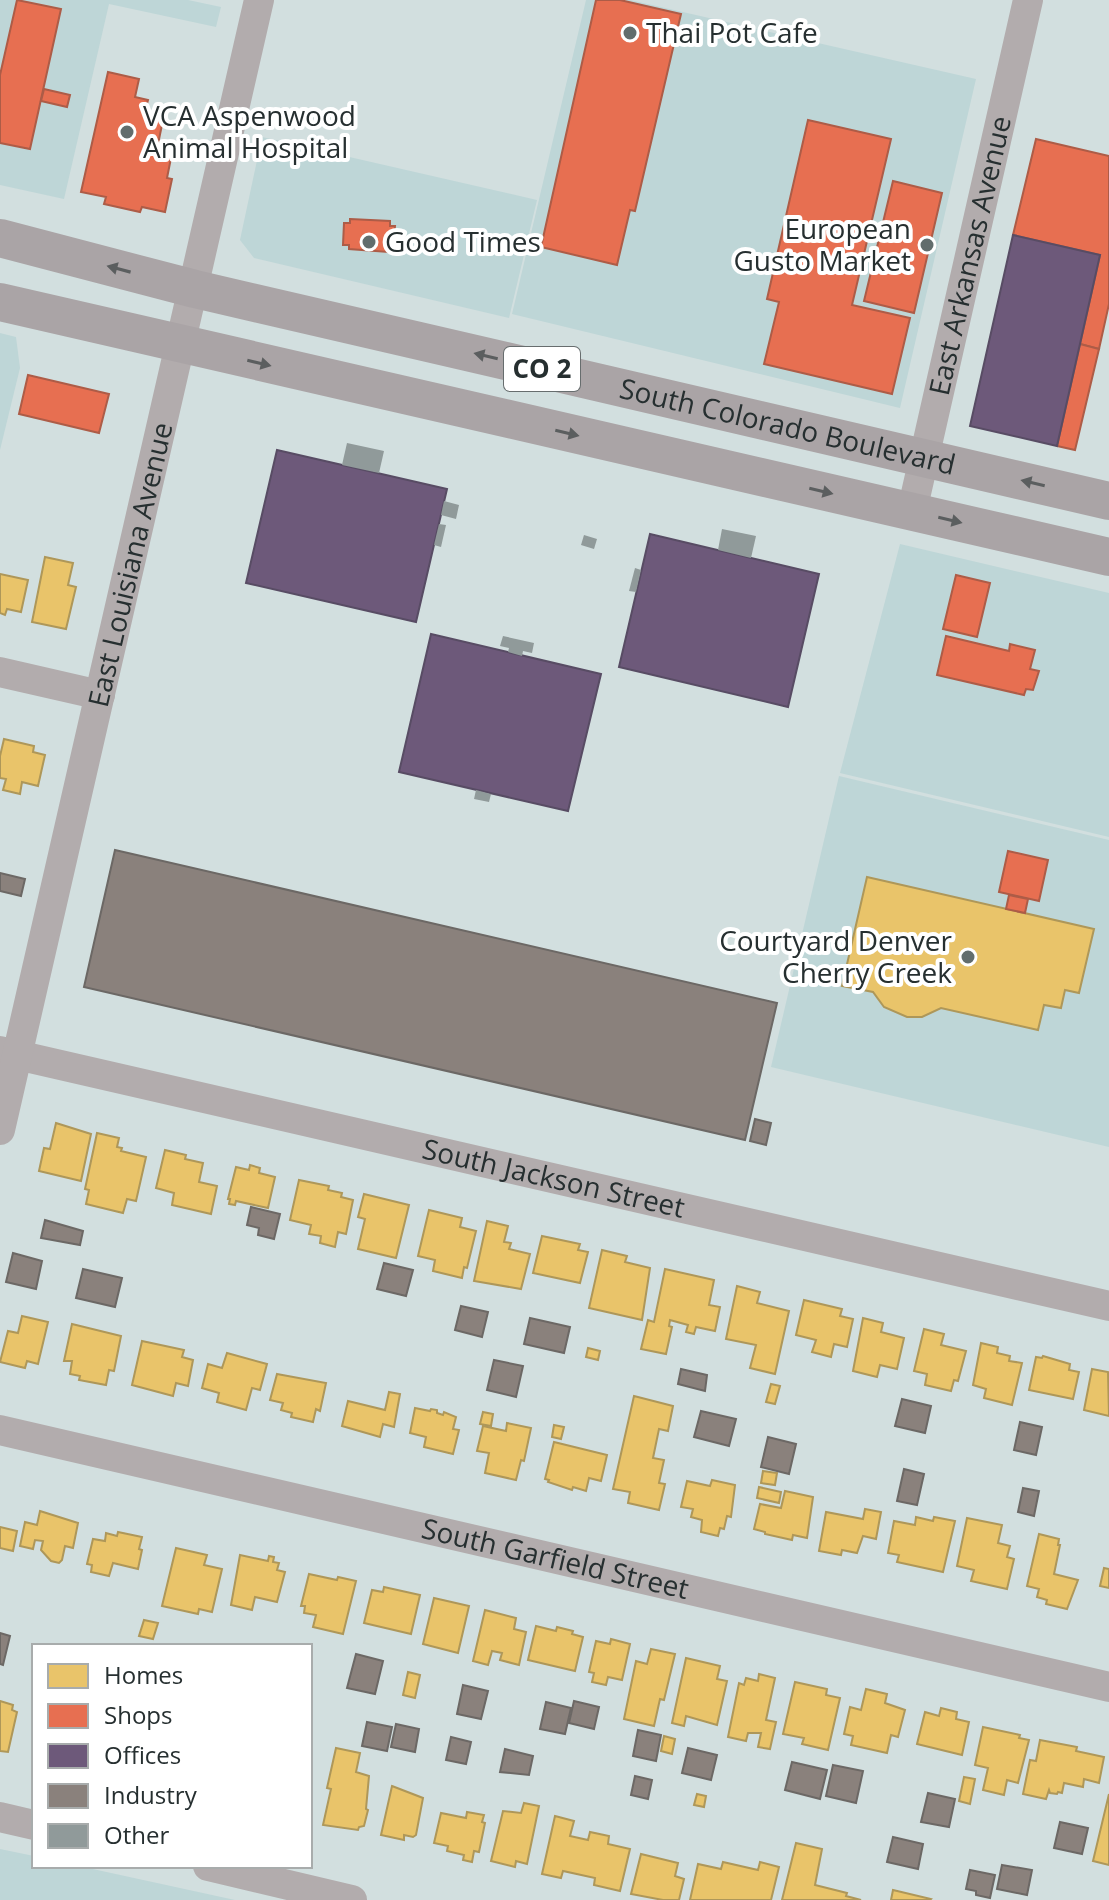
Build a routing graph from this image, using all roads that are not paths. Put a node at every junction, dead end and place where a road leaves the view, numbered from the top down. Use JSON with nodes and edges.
{"nodes":[{"id":1,"x":259,"y":0,"type":"edge"},
{"id":2,"x":1028,"y":0,"type":"edge"},
{"id":3,"x":0,"y":238,"type":"edge"},
{"id":4,"x":195,"y":289,"type":"junction"},
{"id":5,"x":0,"y":302,"type":"edge"},
{"id":6,"x":183,"y":345,"type":"junction"},
{"id":7,"x":923,"y":458,"type":"junction"},
{"id":8,"x":1109,"y":501,"type":"edge"},
{"id":9,"x":912,"y":511,"type":"junction"},
{"id":10,"x":1109,"y":557,"type":"edge"},
{"id":11,"x":0,"y":672,"type":"edge"},
{"id":12,"x":100,"y":695,"type":"junction"},
{"id":13,"x":9,"y":1053,"type":"edge"},
{"id":14,"x":0,"y":1130,"type":"edge"},
{"id":15,"x":1109,"y":1306,"type":"edge"},
{"id":16,"x":0,"y":1430,"type":"edge"},
{"id":17,"x":1109,"y":1687,"type":"edge"},
{"id":18,"x":0,"y":1817,"type":"edge"},
{"id":19,"x":32,"y":1825,"type":"edge"},
{"id":20,"x":216,"y":1868,"type":"edge"},
{"id":21,"x":352,"y":1900,"type":"edge"}],
"edges":[{"from":1,"to":4,"type":"street","name":"East Louisiana Avenue"},
{"from":2,"to":7,"type":"street","name":"East Arkansas Avenue"},
{"from":4,"to":3,"type":"main road","name":"South Colorado Boulevard","number":"CO 2","one_way":true},
{"from":4,"to":6,"type":"street","name":"East Louisiana Avenue"},
{"from":7,"to":4,"type":"main road","name":"South Colorado Boulevard","number":"CO 2","one_way":true},
{"from":5,"to":6,"type":"main road","name":"South Colorado Boulevard","number":"CO 2"},
{"from":6,"to":9,"type":"main road","name":"South Colorado Boulevard","number":"CO 2","one_way":true},
{"from":6,"to":12,"type":"street","name":"East Louisiana Avenue"},
{"from":8,"to":7,"type":"main road","name":"South Colorado Boulevard","number":"CO 2","one_way":true},
{"from":7,"to":9,"type":"street","name":"East Arkansas Avenue"},
{"from":9,"to":10,"type":"main road","name":"South Colorado Boulevard","number":"CO 2","one_way":true},
{"from":11,"to":12,"type":"street"},
{"from":12,"to":13,"type":"street","name":"East Louisiana Avenue"},
{"from":13,"to":14,"type":"street","name":"East Louisiana Avenue"},
{"from":13,"to":15,"type":"street","name":"South Jackson Street"},
{"from":16,"to":17,"type":"street","name":"South Garfield Street"},
{"from":18,"to":19,"type":"street"},
{"from":20,"to":21,"type":"street"}]}
